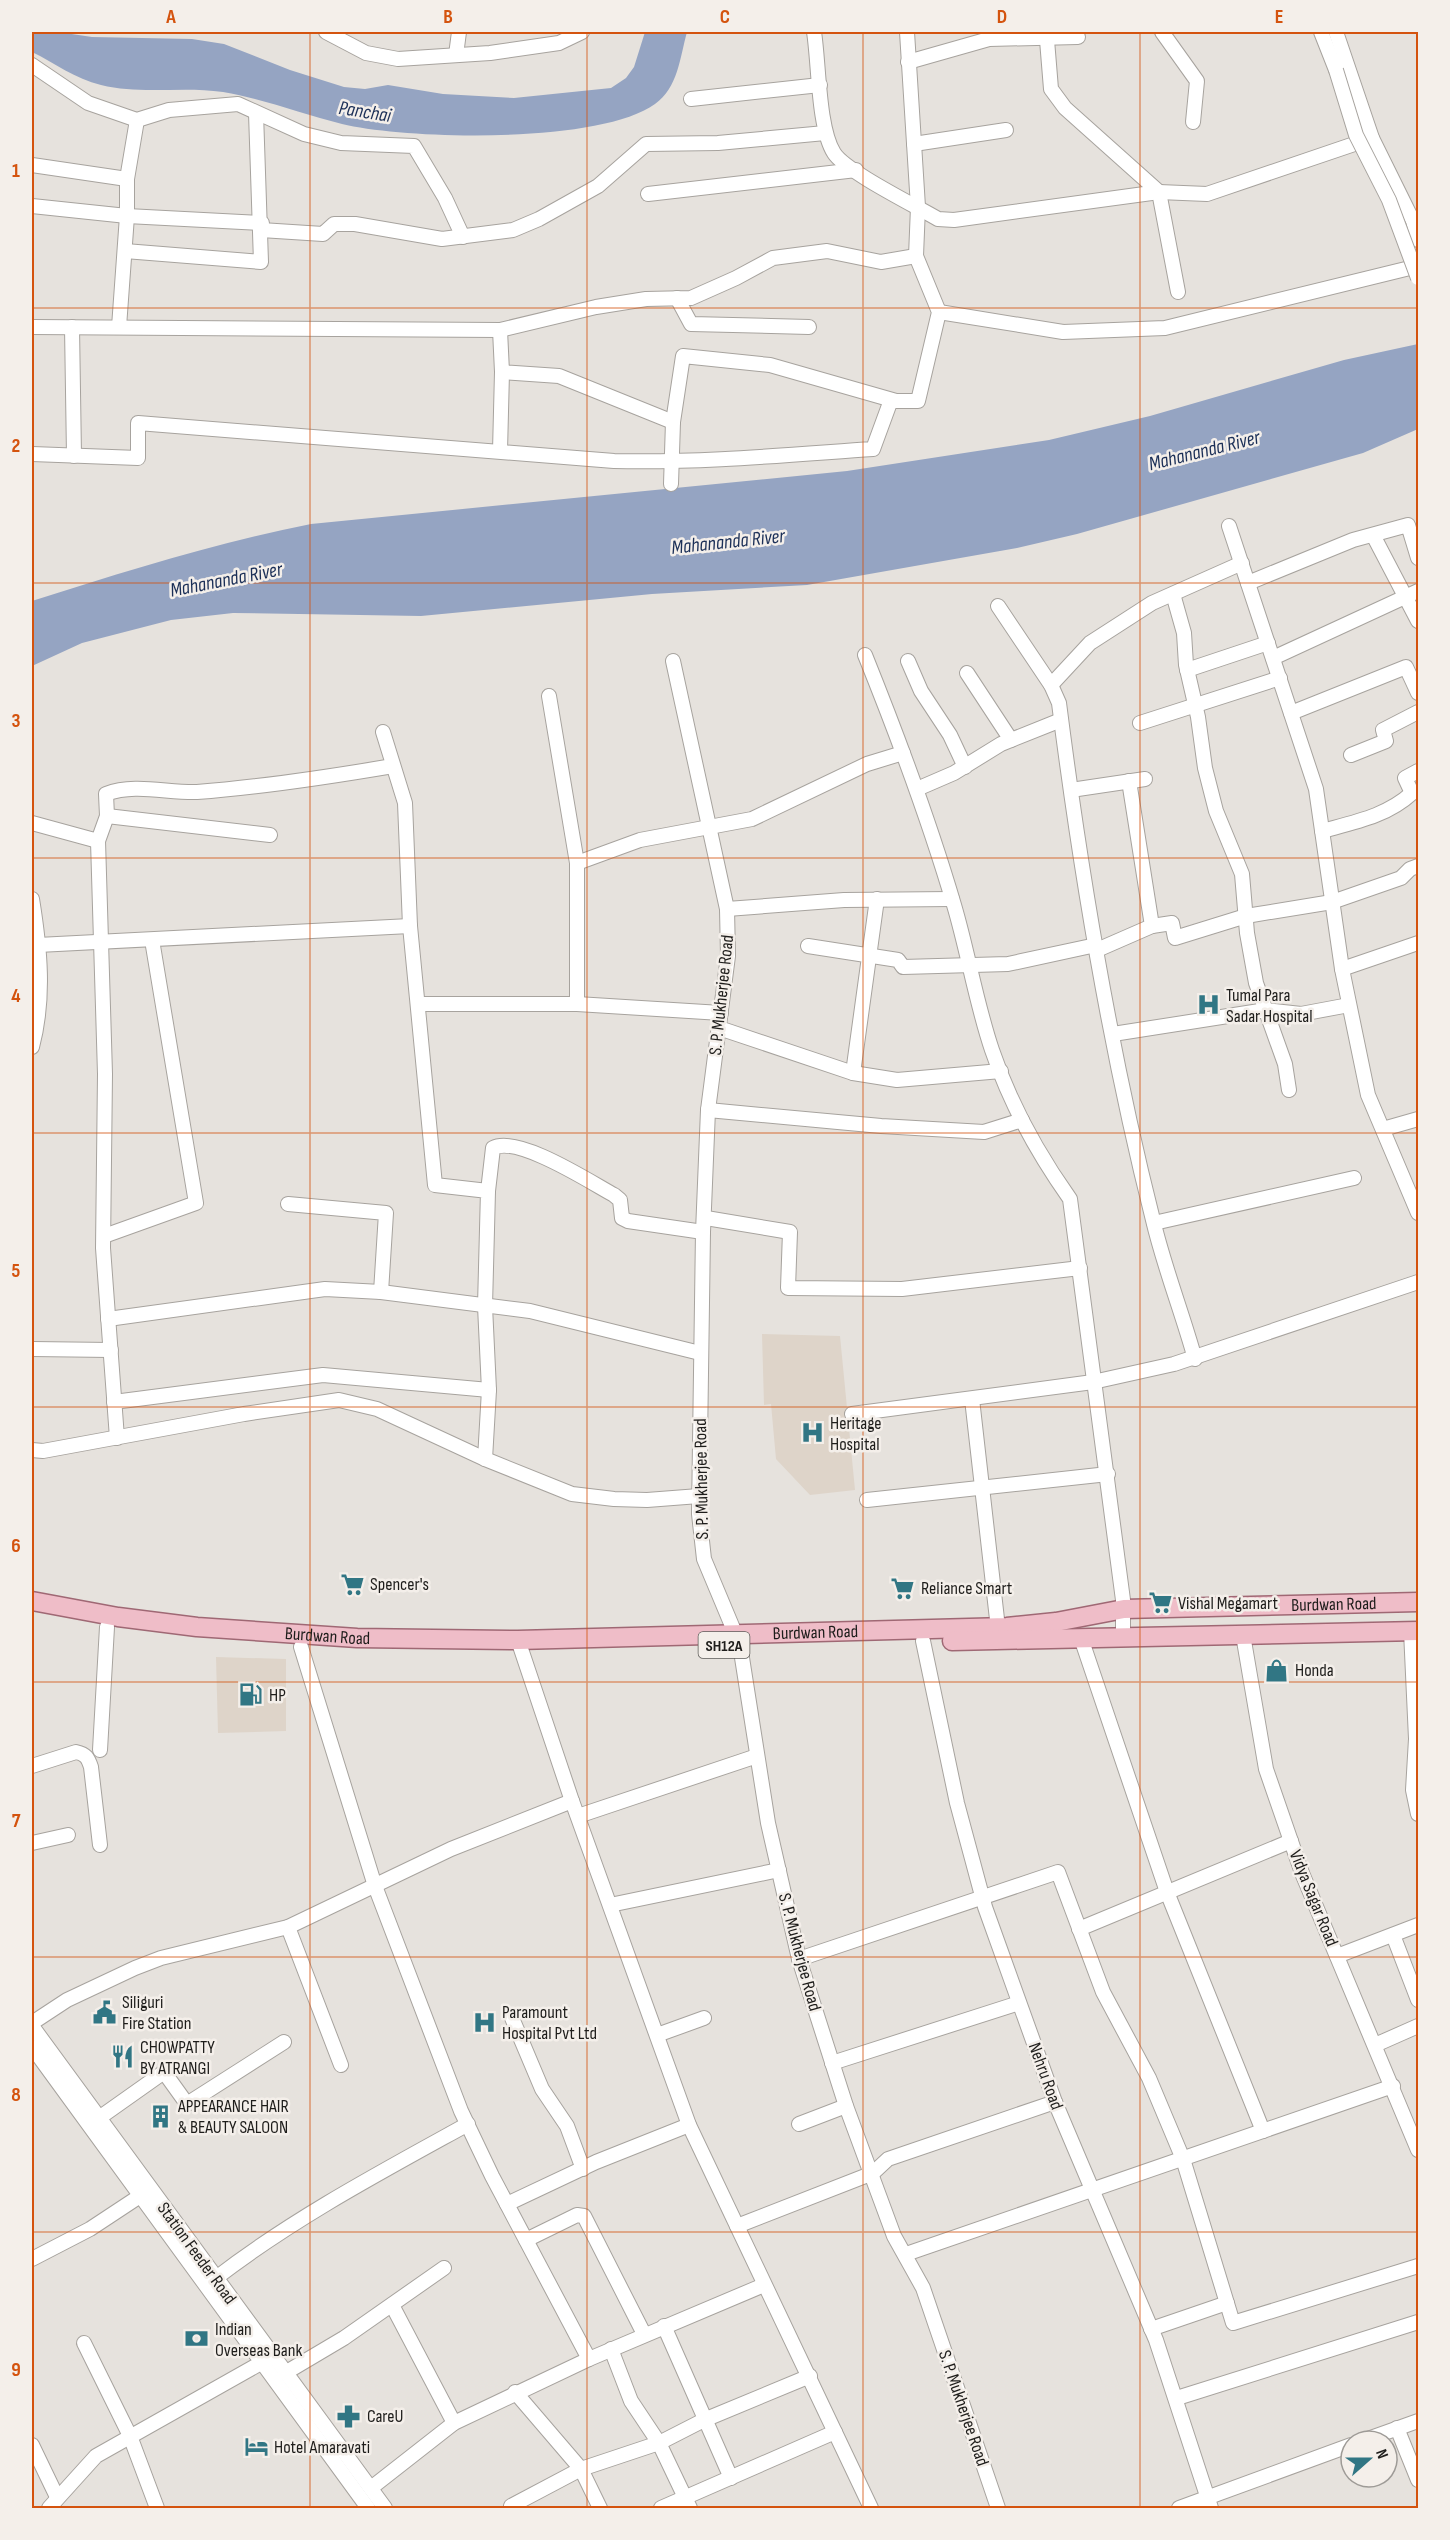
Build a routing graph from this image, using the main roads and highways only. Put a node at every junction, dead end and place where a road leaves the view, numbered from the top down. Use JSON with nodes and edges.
{"nodes":[{"id":1,"x":32,"y":1601,"type":"edge"},
{"id":2,"x":1419,"y":1602,"type":"edge"},
{"id":3,"x":32,"y":1614,"type":"edge"},
{"id":4,"x":1415,"y":1631,"type":"edge"},
{"id":5,"x":922,"y":1635,"type":"junction"},
{"id":6,"x":520,"y":1645,"type":"junction"}],
"edges":[{"from":1,"to":6,"type":"main road","name":"Burdwan Road","number":"SH12A"},
{"from":2,"to":5,"type":"main road","name":"Burdwan Road","number":"SH12A"},
{"from":3,"to":6,"type":"main road","name":"Burdwan Road","number":"SH12A"},
{"from":4,"to":5,"type":"main road","name":"Burdwan Road","number":"SH12A"},
{"from":5,"to":6,"type":"main road","name":"Burdwan Road","number":"SH12A"}]}
